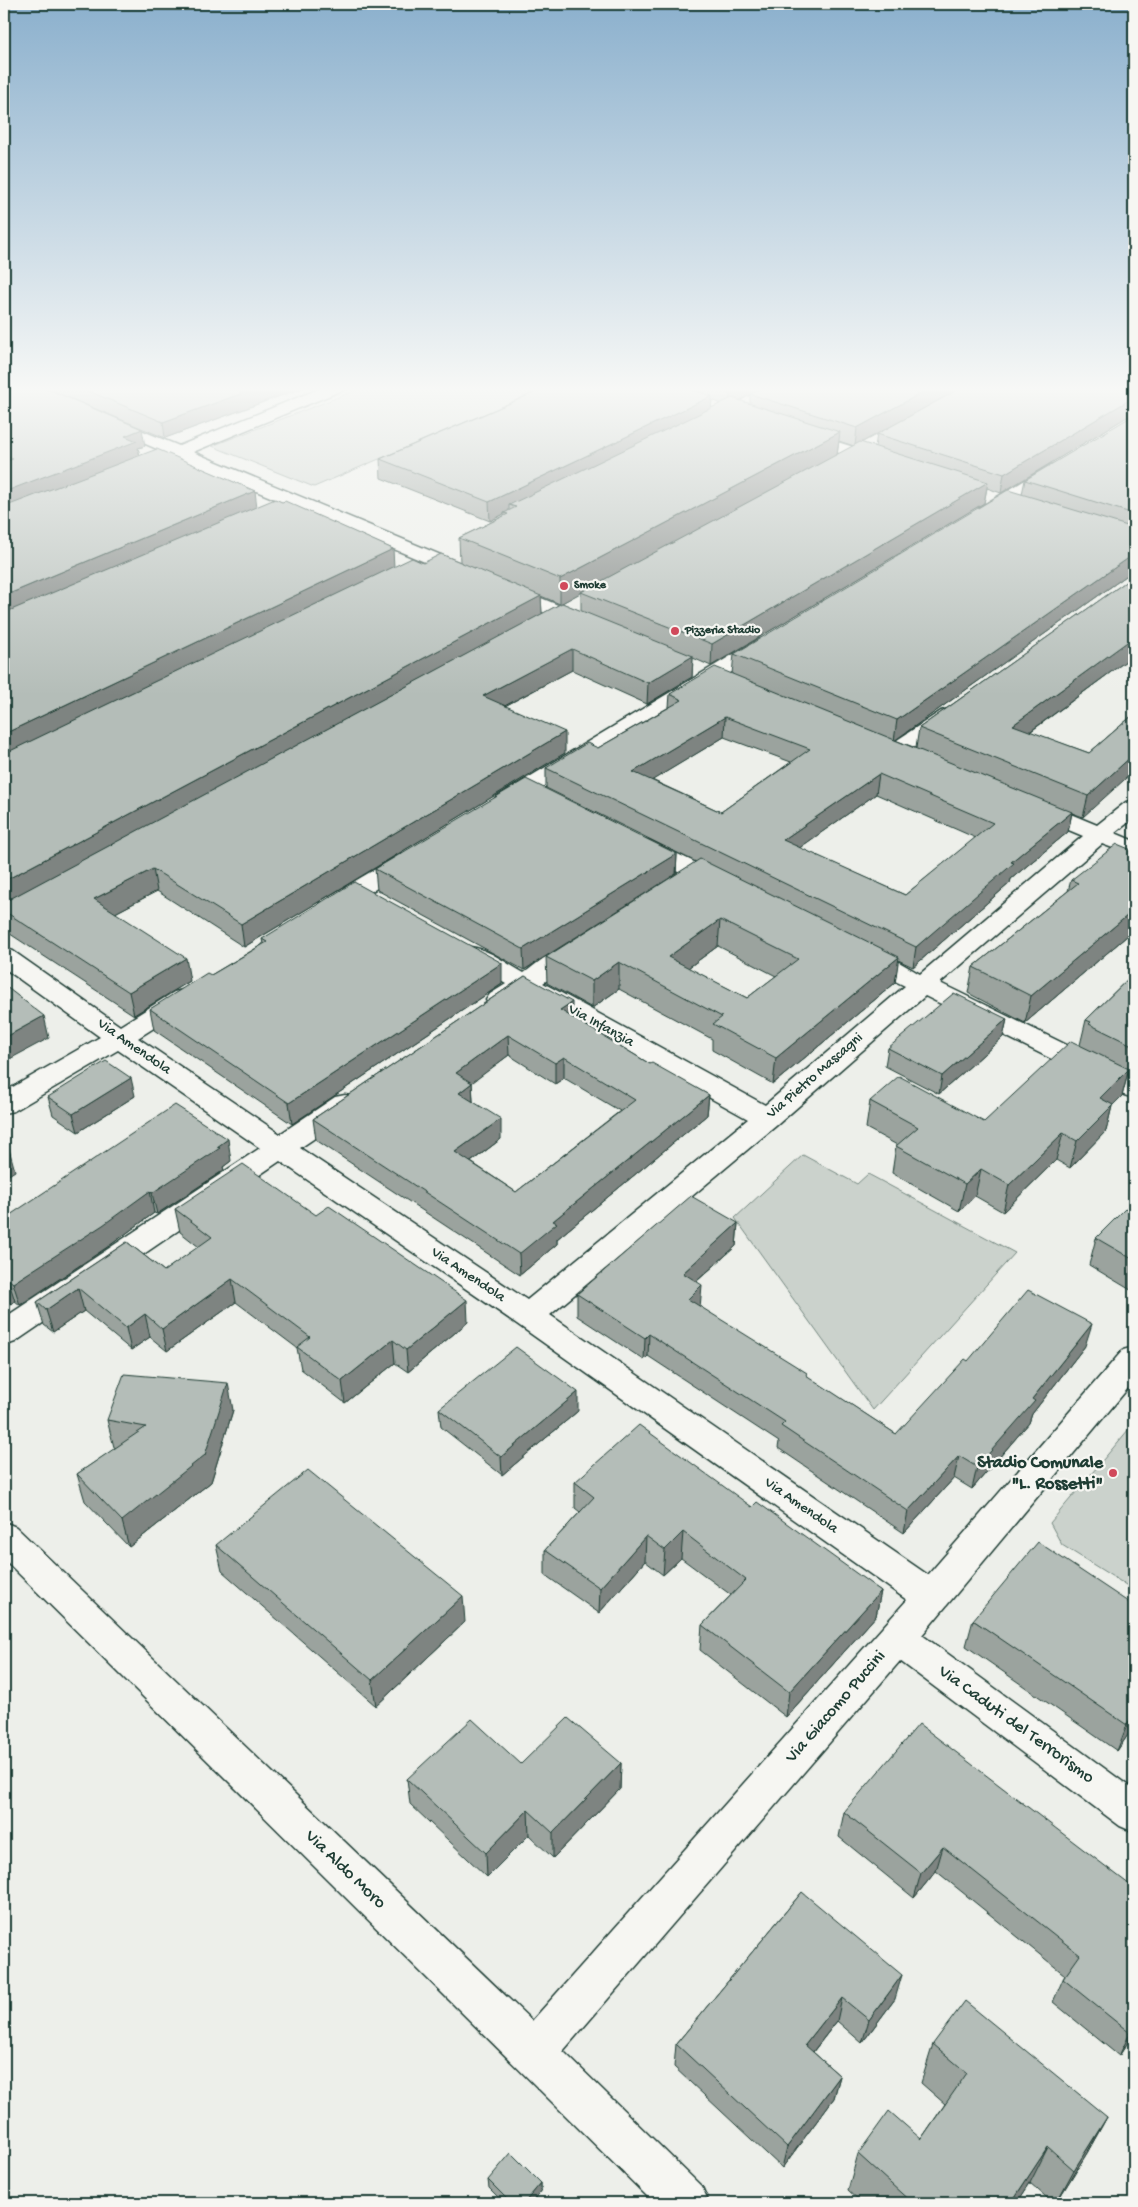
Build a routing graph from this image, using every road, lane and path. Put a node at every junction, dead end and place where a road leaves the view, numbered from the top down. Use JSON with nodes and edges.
{"nodes":[{"id":1,"x":266,"y":489,"type":"edge"},
{"id":2,"x":1022,"y":489,"type":"edge"},
{"id":3,"x":985,"y":495,"type":"edge"},
{"id":4,"x":1004,"y":500,"type":"junction"},
{"id":5,"x":294,"y":501,"type":"junction"},
{"id":6,"x":1022,"y":506,"type":"edge"},
{"id":7,"x":269,"y":511,"type":"edge"},
{"id":8,"x":970,"y":521,"type":"edge"},
{"id":9,"x":454,"y":547,"type":"dead end"},
{"id":10,"x":432,"y":558,"type":"junction"},
{"id":11,"x":414,"y":567,"type":"edge"},
{"id":12,"x":585,"y":601,"type":"edge"},
{"id":13,"x":562,"y":614,"type":"junction"},
{"id":14,"x":538,"y":627,"type":"edge"},
{"id":15,"x":607,"y":632,"type":"edge"},
{"id":16,"x":783,"y":633,"type":"edge"},
{"id":17,"x":960,"y":706,"type":"edge"},
{"id":18,"x":896,"y":751,"type":"edge"},
{"id":19,"x":527,"y":789,"type":"junction"},
{"id":20,"x":1016,"y":800,"type":"edge"},
{"id":21,"x":552,"y":801,"type":"edge"},
{"id":22,"x":1134,"y":807,"type":"edge"},
{"id":23,"x":484,"y":814,"type":"edge"},
{"id":24,"x":1099,"y":834,"type":"junction"},
{"id":25,"x":621,"y":835,"type":"edge"},
{"id":26,"x":1134,"y":849,"type":"edge"},
{"id":27,"x":424,"y":850,"type":"edge"},
{"id":28,"x":697,"y":873,"type":"junction"},
{"id":29,"x":672,"y":888,"type":"edge"},
{"id":30,"x":356,"y":890,"type":"junction"},
{"id":31,"x":740,"y":894,"type":"edge"},
{"id":32,"x":381,"y":904,"type":"edge"},
{"id":33,"x":314,"y":916,"type":"edge"},
{"id":34,"x":598,"y":936,"type":"edge"},
{"id":35,"x":448,"y":941,"type":"edge"},
{"id":36,"x":844,"y":946,"type":"edge"},
{"id":37,"x":4,"y":956,"type":"edge"},
{"id":38,"x":523,"y":984,"type":"junction"},
{"id":39,"x":922,"y":984,"type":"junction"},
{"id":40,"x":197,"y":989,"type":"edge"},
{"id":41,"x":483,"y":1011,"type":"edge"},
{"id":42,"x":119,"y":1038,"type":"junction"},
{"id":43,"x":1134,"y":1089,"type":"edge"},
{"id":44,"x":362,"y":1093,"type":"edge"},
{"id":45,"x":4,"y":1104,"type":"edge"},
{"id":46,"x":767,"y":1118,"type":"junction"},
{"id":47,"x":281,"y":1148,"type":"junction"},
{"id":48,"x":528,"y":1316,"type":"junction"},
{"id":49,"x":4,"y":1334,"type":"edge"},
{"id":50,"x":1134,"y":1359,"type":"edge"},
{"id":51,"x":4,"y":1537,"type":"edge"},
{"id":52,"x":931,"y":1597,"type":"junction"},
{"id":53,"x":897,"y":1638,"type":"junction"},
{"id":54,"x":1134,"y":1813,"type":"edge"},
{"id":55,"x":533,"y":2052,"type":"junction"},
{"id":56,"x":686,"y":2203,"type":"edge"}],
"edges":[{"from":1,"to":5,"type":"street"},
{"from":2,"to":4,"type":"street"},
{"from":3,"to":4,"type":"street"},
{"from":4,"to":6,"type":"street"},
{"from":4,"to":8,"type":"street"},
{"from":5,"to":7,"type":"street"},
{"from":5,"to":10,"type":"street"},
{"from":9,"to":10,"type":"street"},
{"from":10,"to":11,"type":"street"},
{"from":10,"to":13,"type":"street"},
{"from":12,"to":13,"type":"street"},
{"from":13,"to":14,"type":"street"},
{"from":13,"to":15,"type":"street"},
{"from":16,"to":19,"type":"street"},
{"from":17,"to":18,"type":"street"},
{"from":19,"to":21,"type":"street"},
{"from":19,"to":23,"type":"street"},
{"from":20,"to":24,"type":"street"},
{"from":22,"to":24,"type":"street","name":"Via Pietro Mascagni"},
{"from":24,"to":26,"type":"street"},
{"from":24,"to":39,"type":"street","name":"Via Pietro Mascagni"},
{"from":25,"to":28,"type":"street"},
{"from":27,"to":30,"type":"street"},
{"from":28,"to":29,"type":"street"},
{"from":28,"to":31,"type":"street"},
{"from":30,"to":32,"type":"street"},
{"from":30,"to":33,"type":"street"},
{"from":34,"to":38,"type":"street"},
{"from":35,"to":38,"type":"street","name":"Via Infanzia"},
{"from":36,"to":39,"type":"street"},
{"from":37,"to":42,"type":"street","name":"Via Amendola"},
{"from":38,"to":41,"type":"street"},
{"from":38,"to":46,"type":"street","name":"Via Infanzia"},
{"from":39,"to":43,"type":"street"},
{"from":39,"to":46,"type":"street","name":"Via Pietro Mascagni"},
{"from":40,"to":42,"type":"street"},
{"from":42,"to":45,"type":"street"},
{"from":42,"to":47,"type":"street","name":"Via Amendola"},
{"from":44,"to":47,"type":"street"},
{"from":46,"to":48,"type":"street","name":"Via Pietro Mascagni"},
{"from":47,"to":48,"type":"street","name":"Via Amendola"},
{"from":47,"to":49,"type":"street"},
{"from":48,"to":52,"type":"street","name":"Via Amendola"},
{"from":50,"to":52,"type":"street","name":"Via Giacomo Puccini"},
{"from":51,"to":55,"type":"street","name":"Via Aldo Moro"},
{"from":52,"to":53,"type":"street","name":"Via Giacomo Puccini"},
{"from":53,"to":54,"type":"street","name":"Via Caduti del Terrorismo"},
{"from":53,"to":55,"type":"street","name":"Via Giacomo Puccini"},
{"from":55,"to":56,"type":"street","name":"Via Aldo Moro"}]}
